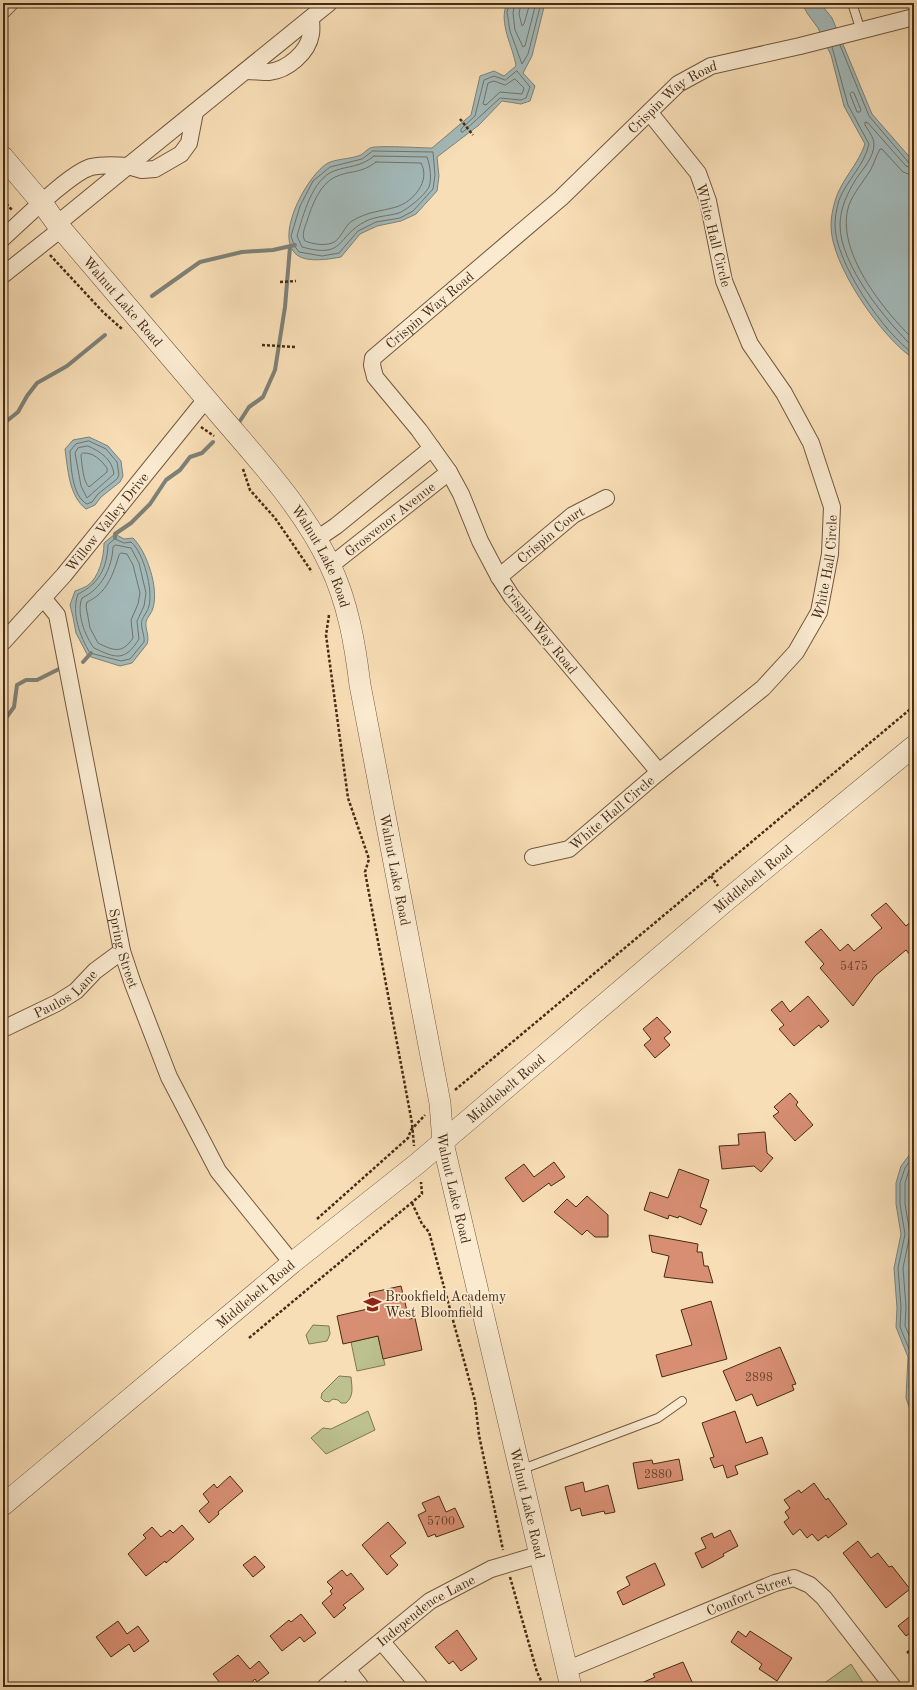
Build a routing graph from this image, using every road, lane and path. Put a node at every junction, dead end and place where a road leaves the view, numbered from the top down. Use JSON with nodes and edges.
{"nodes":[{"id":1,"x":10,"y":3,"type":"edge"},
{"id":2,"x":329,"y":3,"type":"edge"},
{"id":3,"x":852,"y":3,"type":"edge"},
{"id":4,"x":3,"y":10,"type":"edge"},
{"id":5,"x":914,"y":17,"type":"edge"},
{"id":6,"x":311,"y":18,"type":"junction"},
{"id":7,"x":861,"y":31,"type":"junction"},
{"id":8,"x":246,"y":71,"type":"junction"},
{"id":9,"x":194,"y":112,"type":"junction"},
{"id":10,"x":650,"y":113,"type":"junction"},
{"id":11,"x":460,"y":119,"type":"dead end"},
{"id":12,"x":473,"y":135,"type":"dead end"},
{"id":13,"x":3,"y":156,"type":"edge"},
{"id":14,"x":128,"y":166,"type":"junction"},
{"id":15,"x":3,"y":200,"type":"edge"},
{"id":16,"x":42,"y":203,"type":"junction"},
{"id":17,"x":22,"y":222,"type":"junction"},
{"id":18,"x":59,"y":227,"type":"junction"},
{"id":19,"x":3,"y":238,"type":"edge"},
{"id":20,"x":41,"y":245,"type":"junction"},
{"id":21,"x":3,"y":275,"type":"edge"},
{"id":22,"x":296,"y":281,"type":"dead end"},
{"id":23,"x":280,"y":282,"type":"dead end"},
{"id":24,"x":124,"y":331,"type":"dead end"},
{"id":25,"x":262,"y":345,"type":"dead end"},
{"id":26,"x":295,"y":347,"type":"dead end"},
{"id":27,"x":206,"y":399,"type":"junction"},
{"id":28,"x":193,"y":416,"type":"junction"},
{"id":29,"x":204,"y":429,"type":"dead end"},
{"id":30,"x":432,"y":448,"type":"junction"},
{"id":31,"x":449,"y":472,"type":"junction"},
{"id":32,"x":250,"y":490,"type":"dead end"},
{"id":33,"x":606,"y":498,"type":"dead end"},
{"id":34,"x":317,"y":539,"type":"junction"},
{"id":35,"x":322,"y":571,"type":"junction"},
{"id":36,"x":499,"y":577,"type":"junction"},
{"id":37,"x":43,"y":598,"type":"junction"},
{"id":38,"x":328,"y":612,"type":"dead end"},
{"id":39,"x":3,"y":642,"type":"edge"},
{"id":40,"x":914,"y":706,"type":"edge"},
{"id":41,"x":914,"y":746,"type":"edge"},
{"id":42,"x":659,"y":772,"type":"junction"},
{"id":43,"x":533,"y":857,"type":"dead end"},
{"id":44,"x":122,"y":951,"type":"junction"},
{"id":45,"x":3,"y":1029,"type":"edge"},
{"id":46,"x":440,"y":1103,"type":"junction"},
{"id":47,"x":411,"y":1130,"type":"junction"},
{"id":48,"x":442,"y":1143,"type":"junction"},
{"id":49,"x":418,"y":1163,"type":"junction"},
{"id":50,"x":412,"y":1203,"type":"junction"},
{"id":51,"x":312,"y":1225,"type":"dead end"},
{"id":52,"x":292,"y":1263,"type":"junction"},
{"id":53,"x":249,"y":1338,"type":"dead end"},
{"id":54,"x":682,"y":1401,"type":"dead end"},
{"id":55,"x":520,"y":1471,"type":"junction"},
{"id":56,"x":3,"y":1505,"type":"edge"},
{"id":57,"x":538,"y":1555,"type":"junction"},
{"id":58,"x":506,"y":1564,"type":"junction"},
{"id":59,"x":382,"y":1642,"type":"junction"},
{"id":60,"x":914,"y":1647,"type":"edge"},
{"id":61,"x":907,"y":1653,"type":"dead end"},
{"id":62,"x":347,"y":1669,"type":"junction"},
{"id":63,"x":568,"y":1678,"type":"edge"},
{"id":64,"x":325,"y":1687,"type":"edge"},
{"id":65,"x":361,"y":1687,"type":"edge"},
{"id":66,"x":420,"y":1687,"type":"edge"},
{"id":67,"x":544,"y":1687,"type":"edge"},
{"id":68,"x":893,"y":1687,"type":"edge"}],
"edges":[{"from":1,"to":4,"type":"street"},
{"from":2,"to":6,"type":"street"},
{"from":3,"to":7,"type":"lane"},
{"from":5,"to":7,"type":"street","name":"Crispin Way Road"},
{"from":6,"to":8,"type":"street"},
{"from":6,"to":8,"type":"street"},
{"from":7,"to":10,"type":"street","name":"Crispin Way Road"},
{"from":8,"to":9,"type":"street"},
{"from":9,"to":14,"type":"street"},
{"from":9,"to":14,"type":"street"},
{"from":10,"to":30,"type":"street","name":"Crispin Way Road"},
{"from":10,"to":42,"type":"street","name":"White Hall Circle"},
{"from":11,"to":12,"type":"path"},
{"from":13,"to":16,"type":"street","name":"Walnut Lake Road"},
{"from":14,"to":16,"type":"street"},
{"from":14,"to":18,"type":"street"},
{"from":15,"to":17,"type":"path"},
{"from":16,"to":17,"type":"street"},
{"from":16,"to":18,"type":"street","name":"Walnut Lake Road"},
{"from":17,"to":19,"type":"street"},
{"from":18,"to":20,"type":"street"},
{"from":18,"to":27,"type":"street","name":"Walnut Lake Road"},
{"from":20,"to":21,"type":"street"},
{"from":20,"to":24,"type":"path"},
{"from":22,"to":23,"type":"path"},
{"from":25,"to":26,"type":"path"},
{"from":27,"to":28,"type":"street","name":"Willow Valley Drive"},
{"from":27,"to":34,"type":"street","name":"Walnut Lake Road"},
{"from":28,"to":29,"type":"path"},
{"from":28,"to":37,"type":"street","name":"Willow Valley Drive"},
{"from":30,"to":31,"type":"street","name":"Crispin Way Road"},
{"from":30,"to":34,"type":"street","name":"Grosvenor Avenue"},
{"from":31,"to":35,"type":"street","name":"Grosvenor Avenue"},
{"from":31,"to":36,"type":"street","name":"Crispin Way Road"},
{"from":32,"to":35,"type":"path"},
{"from":33,"to":36,"type":"street","name":"Crispin Court"},
{"from":34,"to":35,"type":"street","name":"Walnut Lake Road"},
{"from":35,"to":46,"type":"street","name":"Walnut Lake Road"},
{"from":36,"to":42,"type":"street","name":"Crispin Way Road"},
{"from":37,"to":39,"type":"street","name":"Willow Valley Drive"},
{"from":37,"to":44,"type":"street","name":"Spring Street"},
{"from":38,"to":47,"type":"path"},
{"from":40,"to":46,"type":"path"},
{"from":41,"to":48,"type":"street","name":"Middlebelt Road"},
{"from":42,"to":43,"type":"street","name":"White Hall Circle"},
{"from":44,"to":45,"type":"street","name":"Paulos Lane"},
{"from":44,"to":52,"type":"street","name":"Spring Street"},
{"from":46,"to":47,"type":"path"},
{"from":46,"to":48,"type":"street","name":"Walnut Lake Road"},
{"from":47,"to":49,"type":"path"},
{"from":47,"to":51,"type":"path"},
{"from":48,"to":49,"type":"street","name":"Middlebelt Road"},
{"from":48,"to":55,"type":"street","name":"Walnut Lake Road"},
{"from":49,"to":50,"type":"path"},
{"from":49,"to":52,"type":"street","name":"Middlebelt Road"},
{"from":50,"to":53,"type":"path"},
{"from":50,"to":58,"type":"path"},
{"from":52,"to":56,"type":"street","name":"Middlebelt Road"},
{"from":54,"to":55,"type":"lane"},
{"from":55,"to":57,"type":"street","name":"Walnut Lake Road"},
{"from":57,"to":58,"type":"street","name":"Independence Lane"},
{"from":57,"to":63,"type":"street","name":"Walnut Lake Road"},
{"from":58,"to":59,"type":"street","name":"Independence Lane"},
{"from":58,"to":67,"type":"path"},
{"from":59,"to":62,"type":"street","name":"Independence Lane"},
{"from":59,"to":66,"type":"street"},
{"from":60,"to":61,"type":"path"},
{"from":62,"to":64,"type":"street","name":"Independence Lane"},
{"from":62,"to":65,"type":"street"},
{"from":63,"to":68,"type":"street","name":"Comfort Street"}]}
